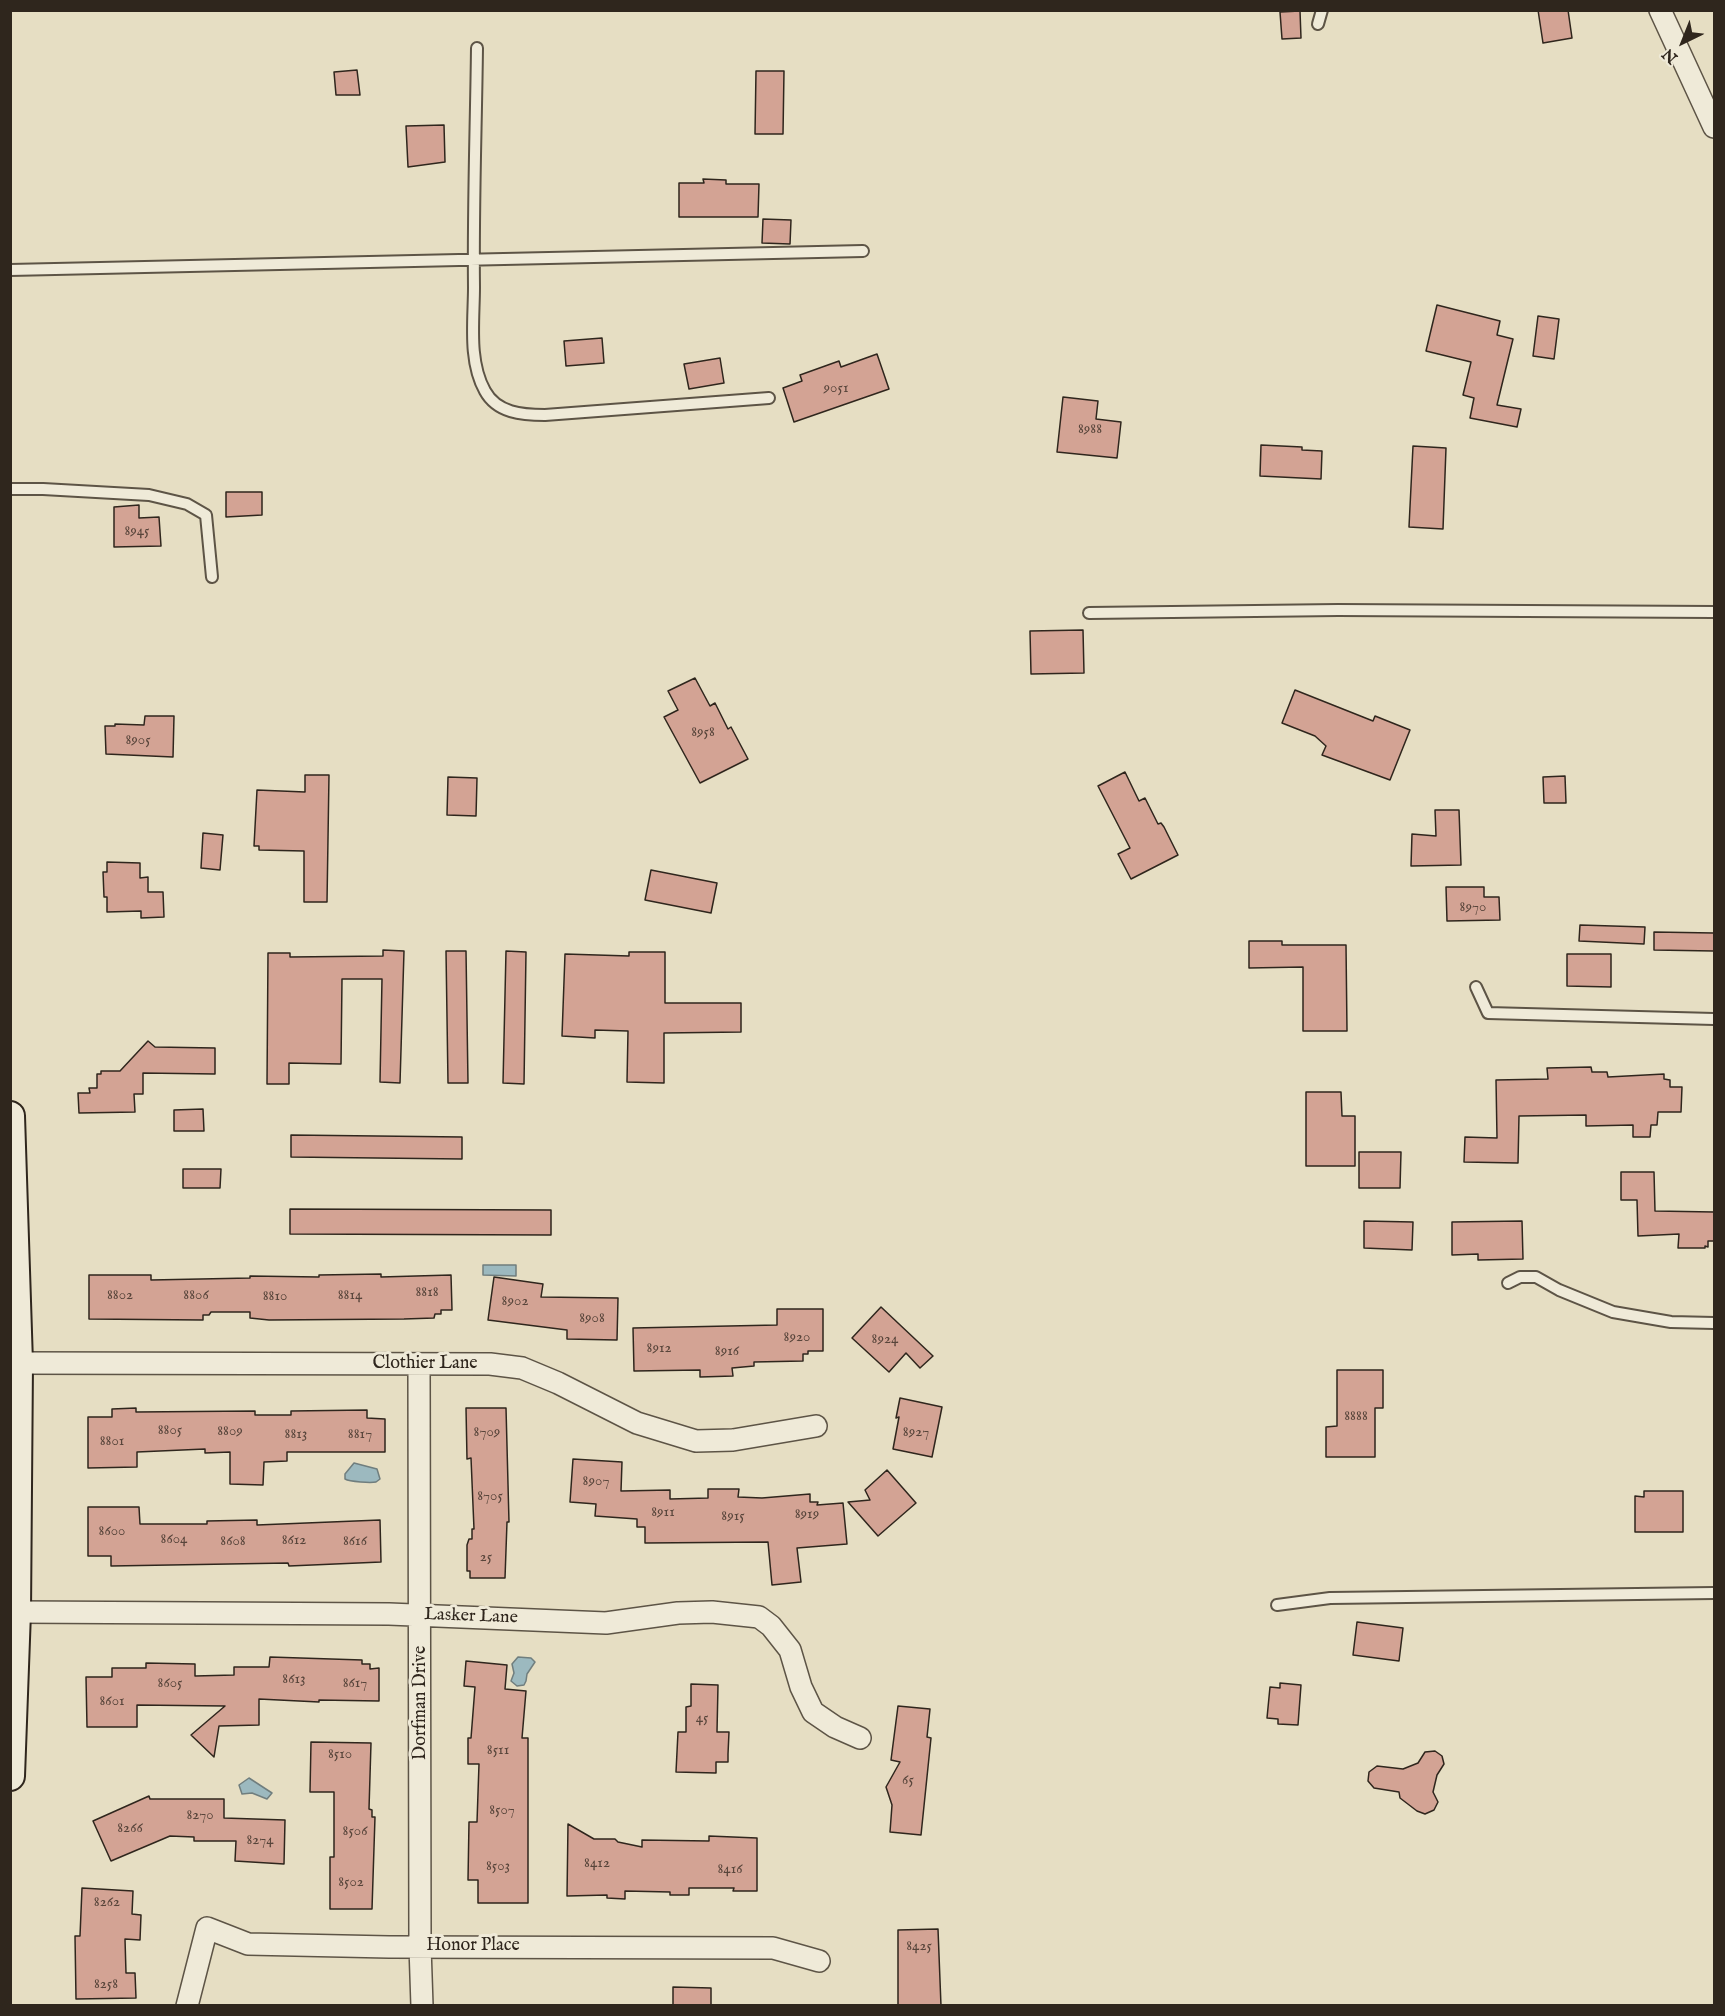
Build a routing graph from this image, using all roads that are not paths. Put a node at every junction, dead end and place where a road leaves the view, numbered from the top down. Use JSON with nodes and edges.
{"nodes":[{"id":1,"x":1322,"y":10,"type":"edge"},
{"id":2,"x":1660,"y":10,"type":"edge"},
{"id":3,"x":1318,"y":24,"type":"dead end"},
{"id":4,"x":477,"y":48,"type":"dead end"},
{"id":5,"x":1714,"y":127,"type":"edge"},
{"id":6,"x":863,"y":251,"type":"dead end"},
{"id":7,"x":473,"y":259,"type":"junction"},
{"id":8,"x":10,"y":270,"type":"edge"},
{"id":9,"x":768,"y":398,"type":"dead end"},
{"id":10,"x":10,"y":489,"type":"edge"},
{"id":11,"x":212,"y":577,"type":"dead end"},
{"id":12,"x":1089,"y":612,"type":"dead end"},
{"id":13,"x":1714,"y":612,"type":"edge"},
{"id":14,"x":1476,"y":987,"type":"dead end"},
{"id":15,"x":1714,"y":1019,"type":"edge"},
{"id":16,"x":10,"y":1116,"type":"edge"},
{"id":17,"x":1508,"y":1283,"type":"dead end"},
{"id":18,"x":1714,"y":1323,"type":"edge"},
{"id":19,"x":18,"y":1363,"type":"junction"},
{"id":20,"x":420,"y":1364,"type":"junction"},
{"id":21,"x":816,"y":1426,"type":"dead end"},
{"id":22,"x":1714,"y":1593,"type":"edge"},
{"id":23,"x":1277,"y":1605,"type":"dead end"},
{"id":24,"x":16,"y":1612,"type":"junction"},
{"id":25,"x":421,"y":1615,"type":"junction"},
{"id":26,"x":860,"y":1738,"type":"dead end"},
{"id":27,"x":10,"y":1776,"type":"edge"},
{"id":28,"x":420,"y":1946,"type":"junction"},
{"id":29,"x":819,"y":1961,"type":"dead end"},
{"id":30,"x":187,"y":2006,"type":"edge"},
{"id":31,"x":423,"y":2006,"type":"edge"}],
"edges":[{"from":1,"to":3,"type":"lane"},
{"from":2,"to":5,"type":"street"},
{"from":4,"to":7,"type":"lane"},
{"from":6,"to":7,"type":"lane"},
{"from":7,"to":8,"type":"lane"},
{"from":7,"to":9,"type":"lane"},
{"from":10,"to":11,"type":"lane"},
{"from":12,"to":13,"type":"lane"},
{"from":14,"to":15,"type":"lane"},
{"from":16,"to":19,"type":"main road"},
{"from":17,"to":18,"type":"lane"},
{"from":19,"to":20,"type":"street","name":"Clothier Lane"},
{"from":19,"to":24,"type":"main road"},
{"from":20,"to":21,"type":"street","name":"Clothier Lane"},
{"from":20,"to":25,"type":"street","name":"Dorfman Drive"},
{"from":22,"to":23,"type":"lane"},
{"from":24,"to":25,"type":"street","name":"Lasker Lane"},
{"from":24,"to":27,"type":"main road"},
{"from":25,"to":26,"type":"street","name":"Lasker Lane"},
{"from":25,"to":28,"type":"street","name":"Dorfman Drive"},
{"from":28,"to":29,"type":"street","name":"Honor Place"},
{"from":28,"to":30,"type":"street","name":"Honor Place"},
{"from":28,"to":31,"type":"street","name":"Dorfman Drive"}]}
